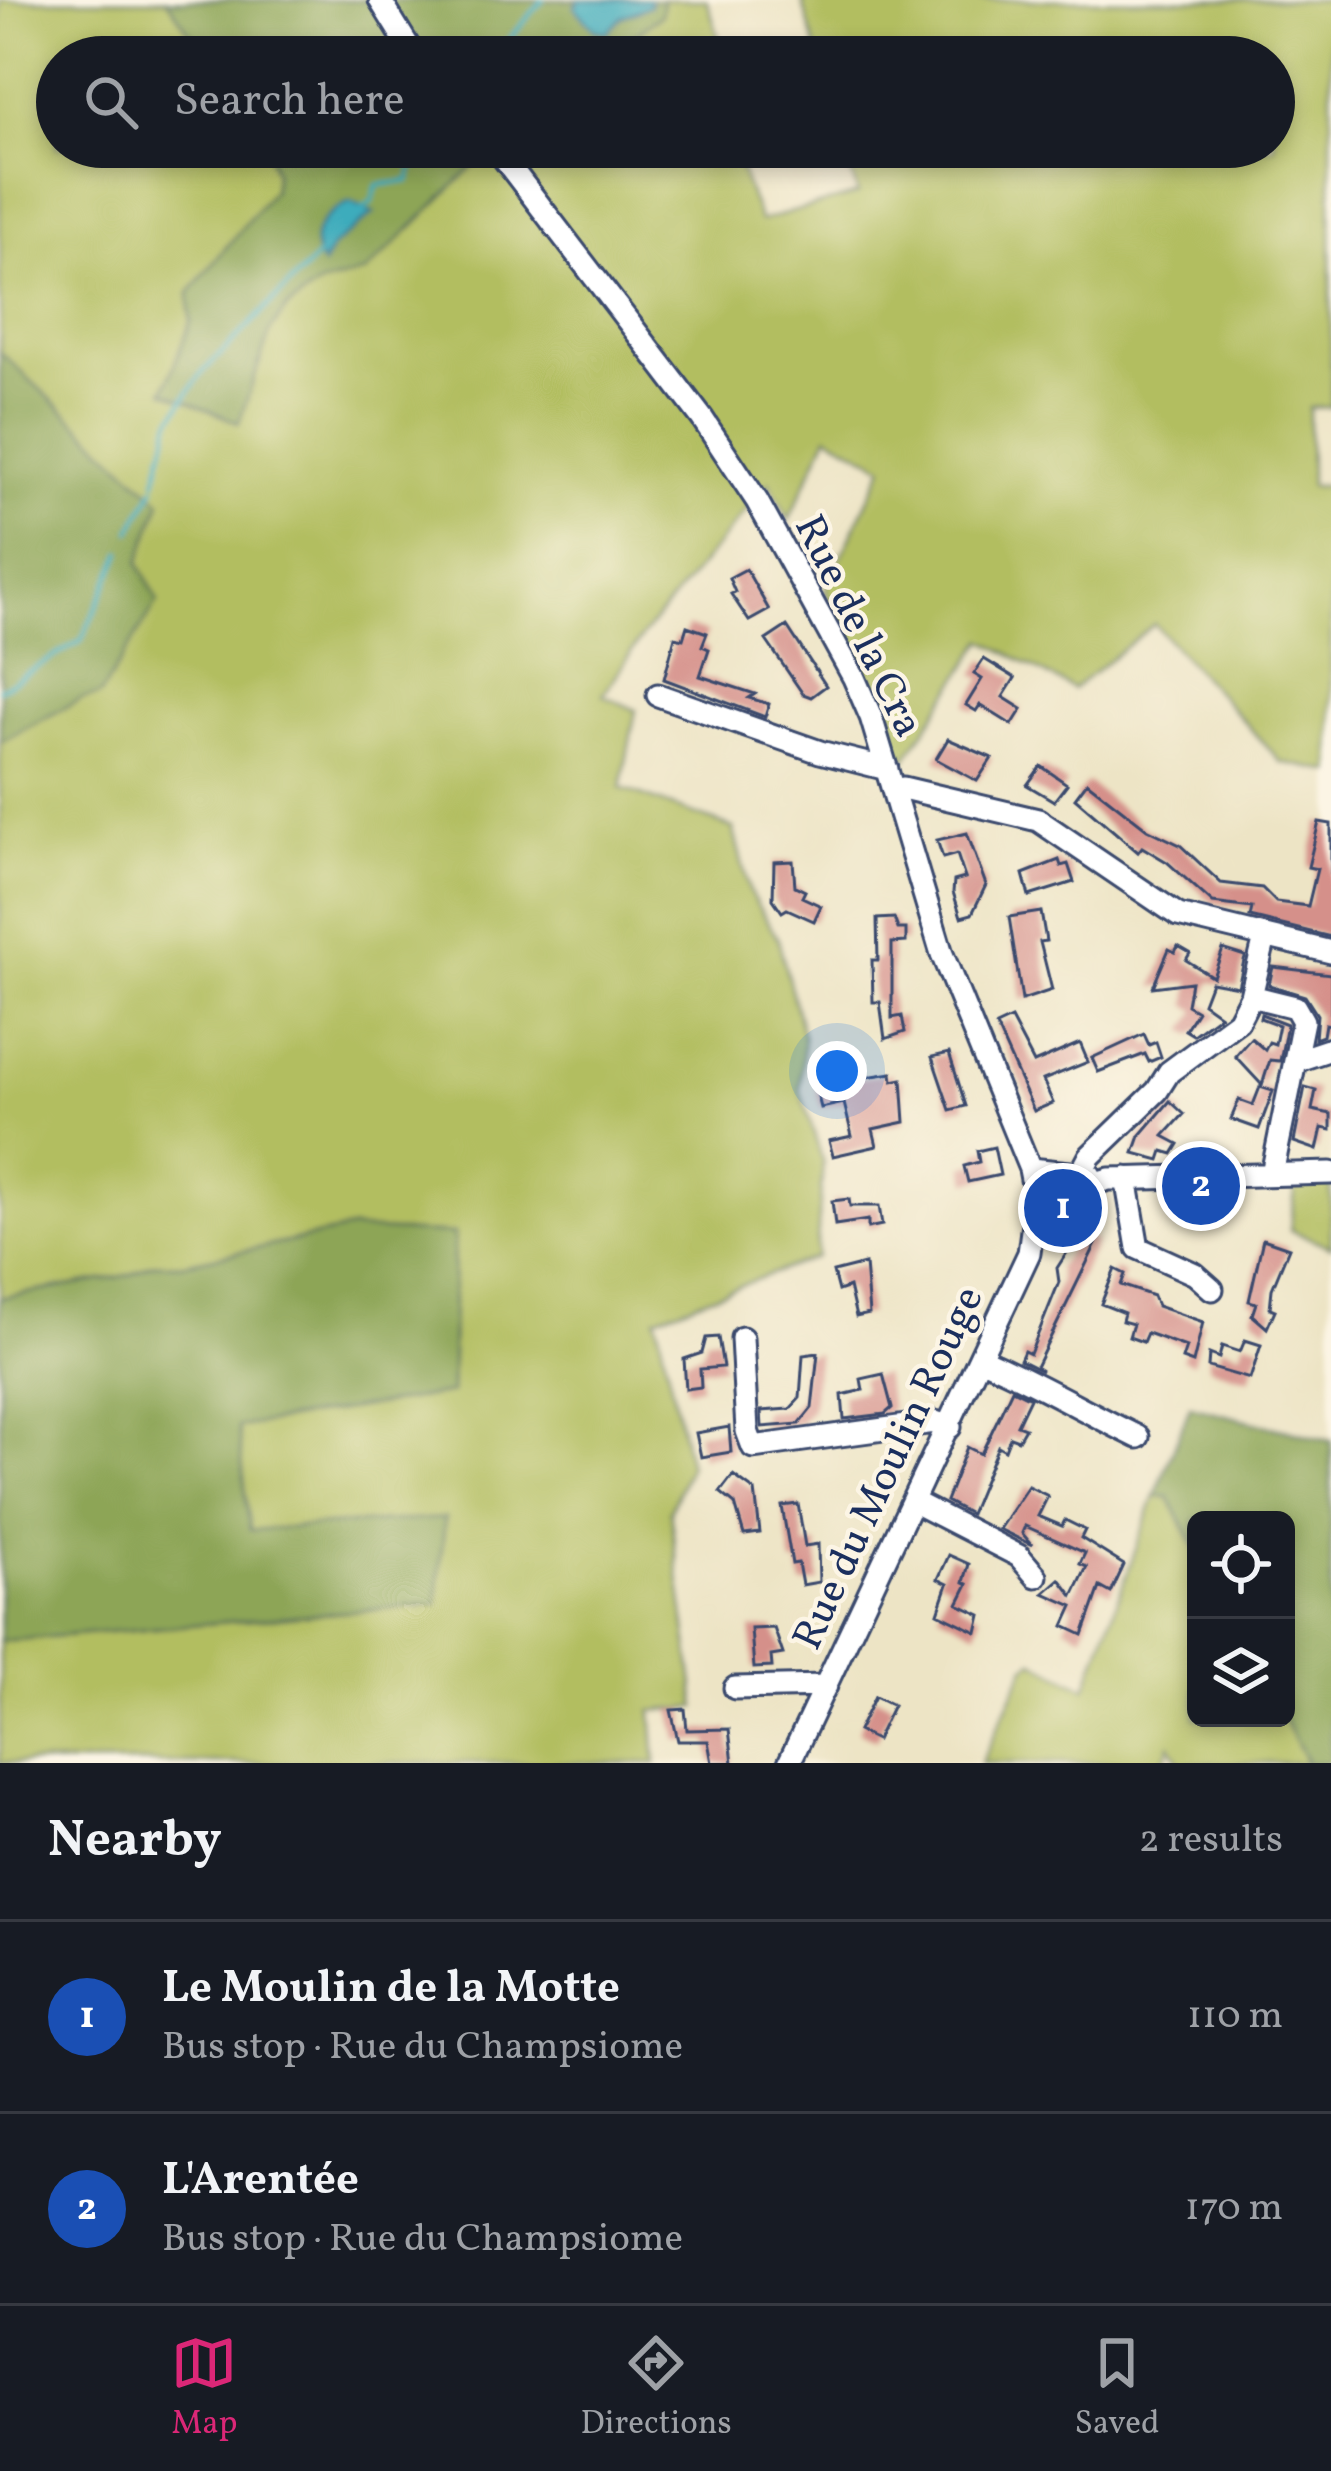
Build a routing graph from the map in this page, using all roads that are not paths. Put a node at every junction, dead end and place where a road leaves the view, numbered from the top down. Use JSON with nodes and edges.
{"nodes":[{"id":1,"x":380,"y":0,"type":"edge"},
{"id":2,"x":402,"y":36,"type":"edge"},
{"id":3,"x":511,"y":168,"type":"edge"},
{"id":4,"x":658,"y":695,"type":"dead end"},
{"id":5,"x":887,"y":769,"type":"junction"},
{"id":6,"x":894,"y":791,"type":"junction"},
{"id":7,"x":1265,"y":938,"type":"junction"},
{"id":8,"x":1331,"y":952,"type":"edge"},
{"id":9,"x":1251,"y":996,"type":"junction"},
{"id":10,"x":1331,"y":1049,"type":"edge"},
{"id":11,"x":1298,"y":1060,"type":"junction"},
{"id":12,"x":1030,"y":1169,"type":"junction"},
{"id":13,"x":1081,"y":1173,"type":"junction"},
{"id":14,"x":1331,"y":1173,"type":"edge"},
{"id":15,"x":1272,"y":1174,"type":"junction"},
{"id":16,"x":1117,"y":1179,"type":"junction"},
{"id":17,"x":1036,"y":1200,"type":"junction"},
{"id":18,"x":1212,"y":1289,"type":"dead end"},
{"id":19,"x":742,"y":1338,"type":"dead end"},
{"id":20,"x":982,"y":1359,"type":"junction"},
{"id":21,"x":950,"y":1427,"type":"junction"},
{"id":22,"x":1138,"y":1437,"type":"dead end"},
{"id":23,"x":914,"y":1502,"type":"junction"},
{"id":24,"x":1036,"y":1576,"type":"dead end"},
{"id":25,"x":826,"y":1686,"type":"junction"},
{"id":26,"x":735,"y":1688,"type":"dead end"},
{"id":27,"x":789,"y":1763,"type":"edge"}],
"edges":[{"from":1,"to":2,"type":"street"},
{"from":3,"to":5,"type":"street","name":"Rue de la Cra"},
{"from":4,"to":5,"type":"street"},
{"from":5,"to":6,"type":"street","name":"Rue de la Cra"},
{"from":6,"to":7,"type":"street"},
{"from":6,"to":12,"type":"street","name":"Rue de la Cra"},
{"from":7,"to":8,"type":"street"},
{"from":7,"to":9,"type":"street"},
{"from":9,"to":11,"type":"street"},
{"from":9,"to":13,"type":"street"},
{"from":10,"to":11,"type":"street"},
{"from":11,"to":15,"type":"street"},
{"from":12,"to":13,"type":"street"},
{"from":12,"to":17,"type":"street","name":"Rue de la Cra"},
{"from":13,"to":16,"type":"street"},
{"from":14,"to":15,"type":"street"},
{"from":15,"to":16,"type":"street"},
{"from":16,"to":17,"type":"street"},
{"from":16,"to":18,"type":"street"},
{"from":17,"to":20,"type":"street","name":"Rue du Moulin Rouge"},
{"from":19,"to":21,"type":"street"},
{"from":20,"to":21,"type":"street","name":"Rue du Moulin Rouge"},
{"from":20,"to":22,"type":"street"},
{"from":21,"to":23,"type":"street","name":"Rue du Moulin Rouge"},
{"from":23,"to":24,"type":"street"},
{"from":23,"to":25,"type":"street","name":"Rue du Moulin Rouge"},
{"from":25,"to":26,"type":"street"},
{"from":25,"to":27,"type":"street","name":"Rue du Moulin Rouge"}]}
